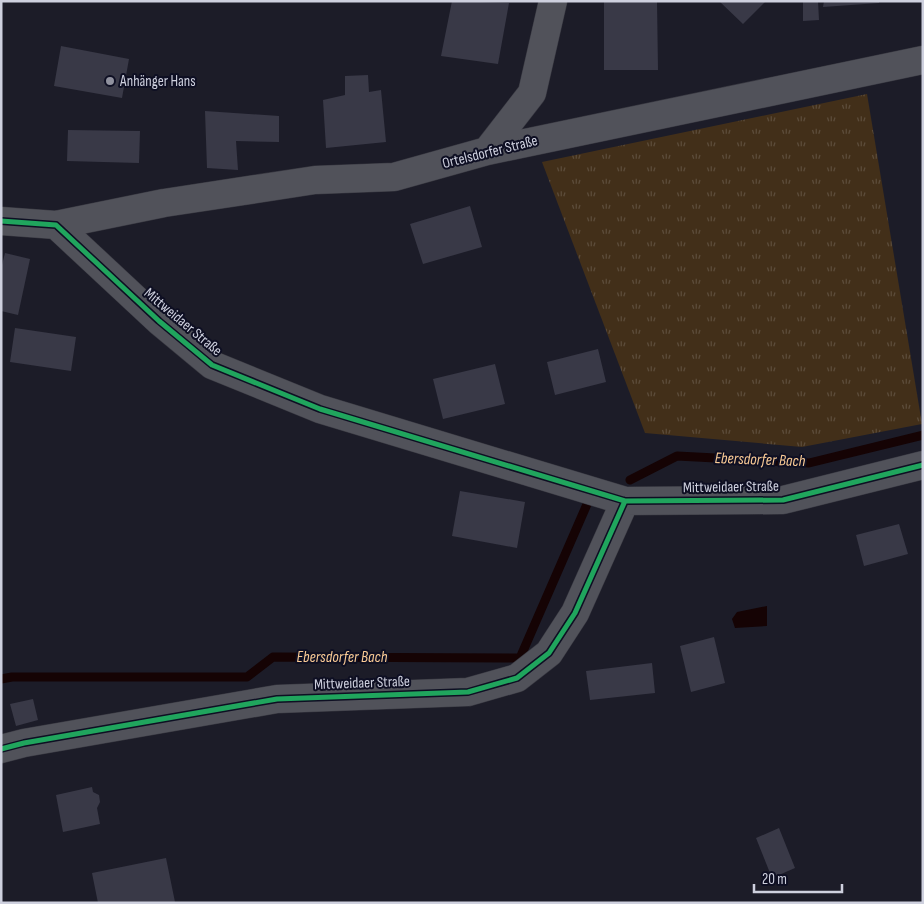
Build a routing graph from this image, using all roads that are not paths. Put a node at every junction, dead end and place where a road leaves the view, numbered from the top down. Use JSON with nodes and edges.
{"nodes":[{"id":1,"x":553,"y":1,"type":"edge"},
{"id":2,"x":923,"y":60,"type":"edge"},
{"id":3,"x":487,"y":151,"type":"junction"},
{"id":4,"x":1,"y":221,"type":"edge"},
{"id":5,"x":56,"y":225,"type":"junction"},
{"id":6,"x":923,"y":465,"type":"edge"},
{"id":7,"x":625,"y":501,"type":"junction"},
{"id":8,"x":1,"y":749,"type":"edge"}],
"edges":[{"from":1,"to":3,"type":"street"},
{"from":2,"to":3,"type":"street","name":"Ortelsdorfer Straße"},
{"from":3,"to":5,"type":"street","name":"Ortelsdorfer Straße"},
{"from":4,"to":5,"type":"street"},
{"from":5,"to":7,"type":"street","name":"Mittweidaer Straße"},
{"from":6,"to":7,"type":"street","name":"Mittweidaer Straße"},
{"from":7,"to":8,"type":"street","name":"Mittweidaer Straße"}]}
